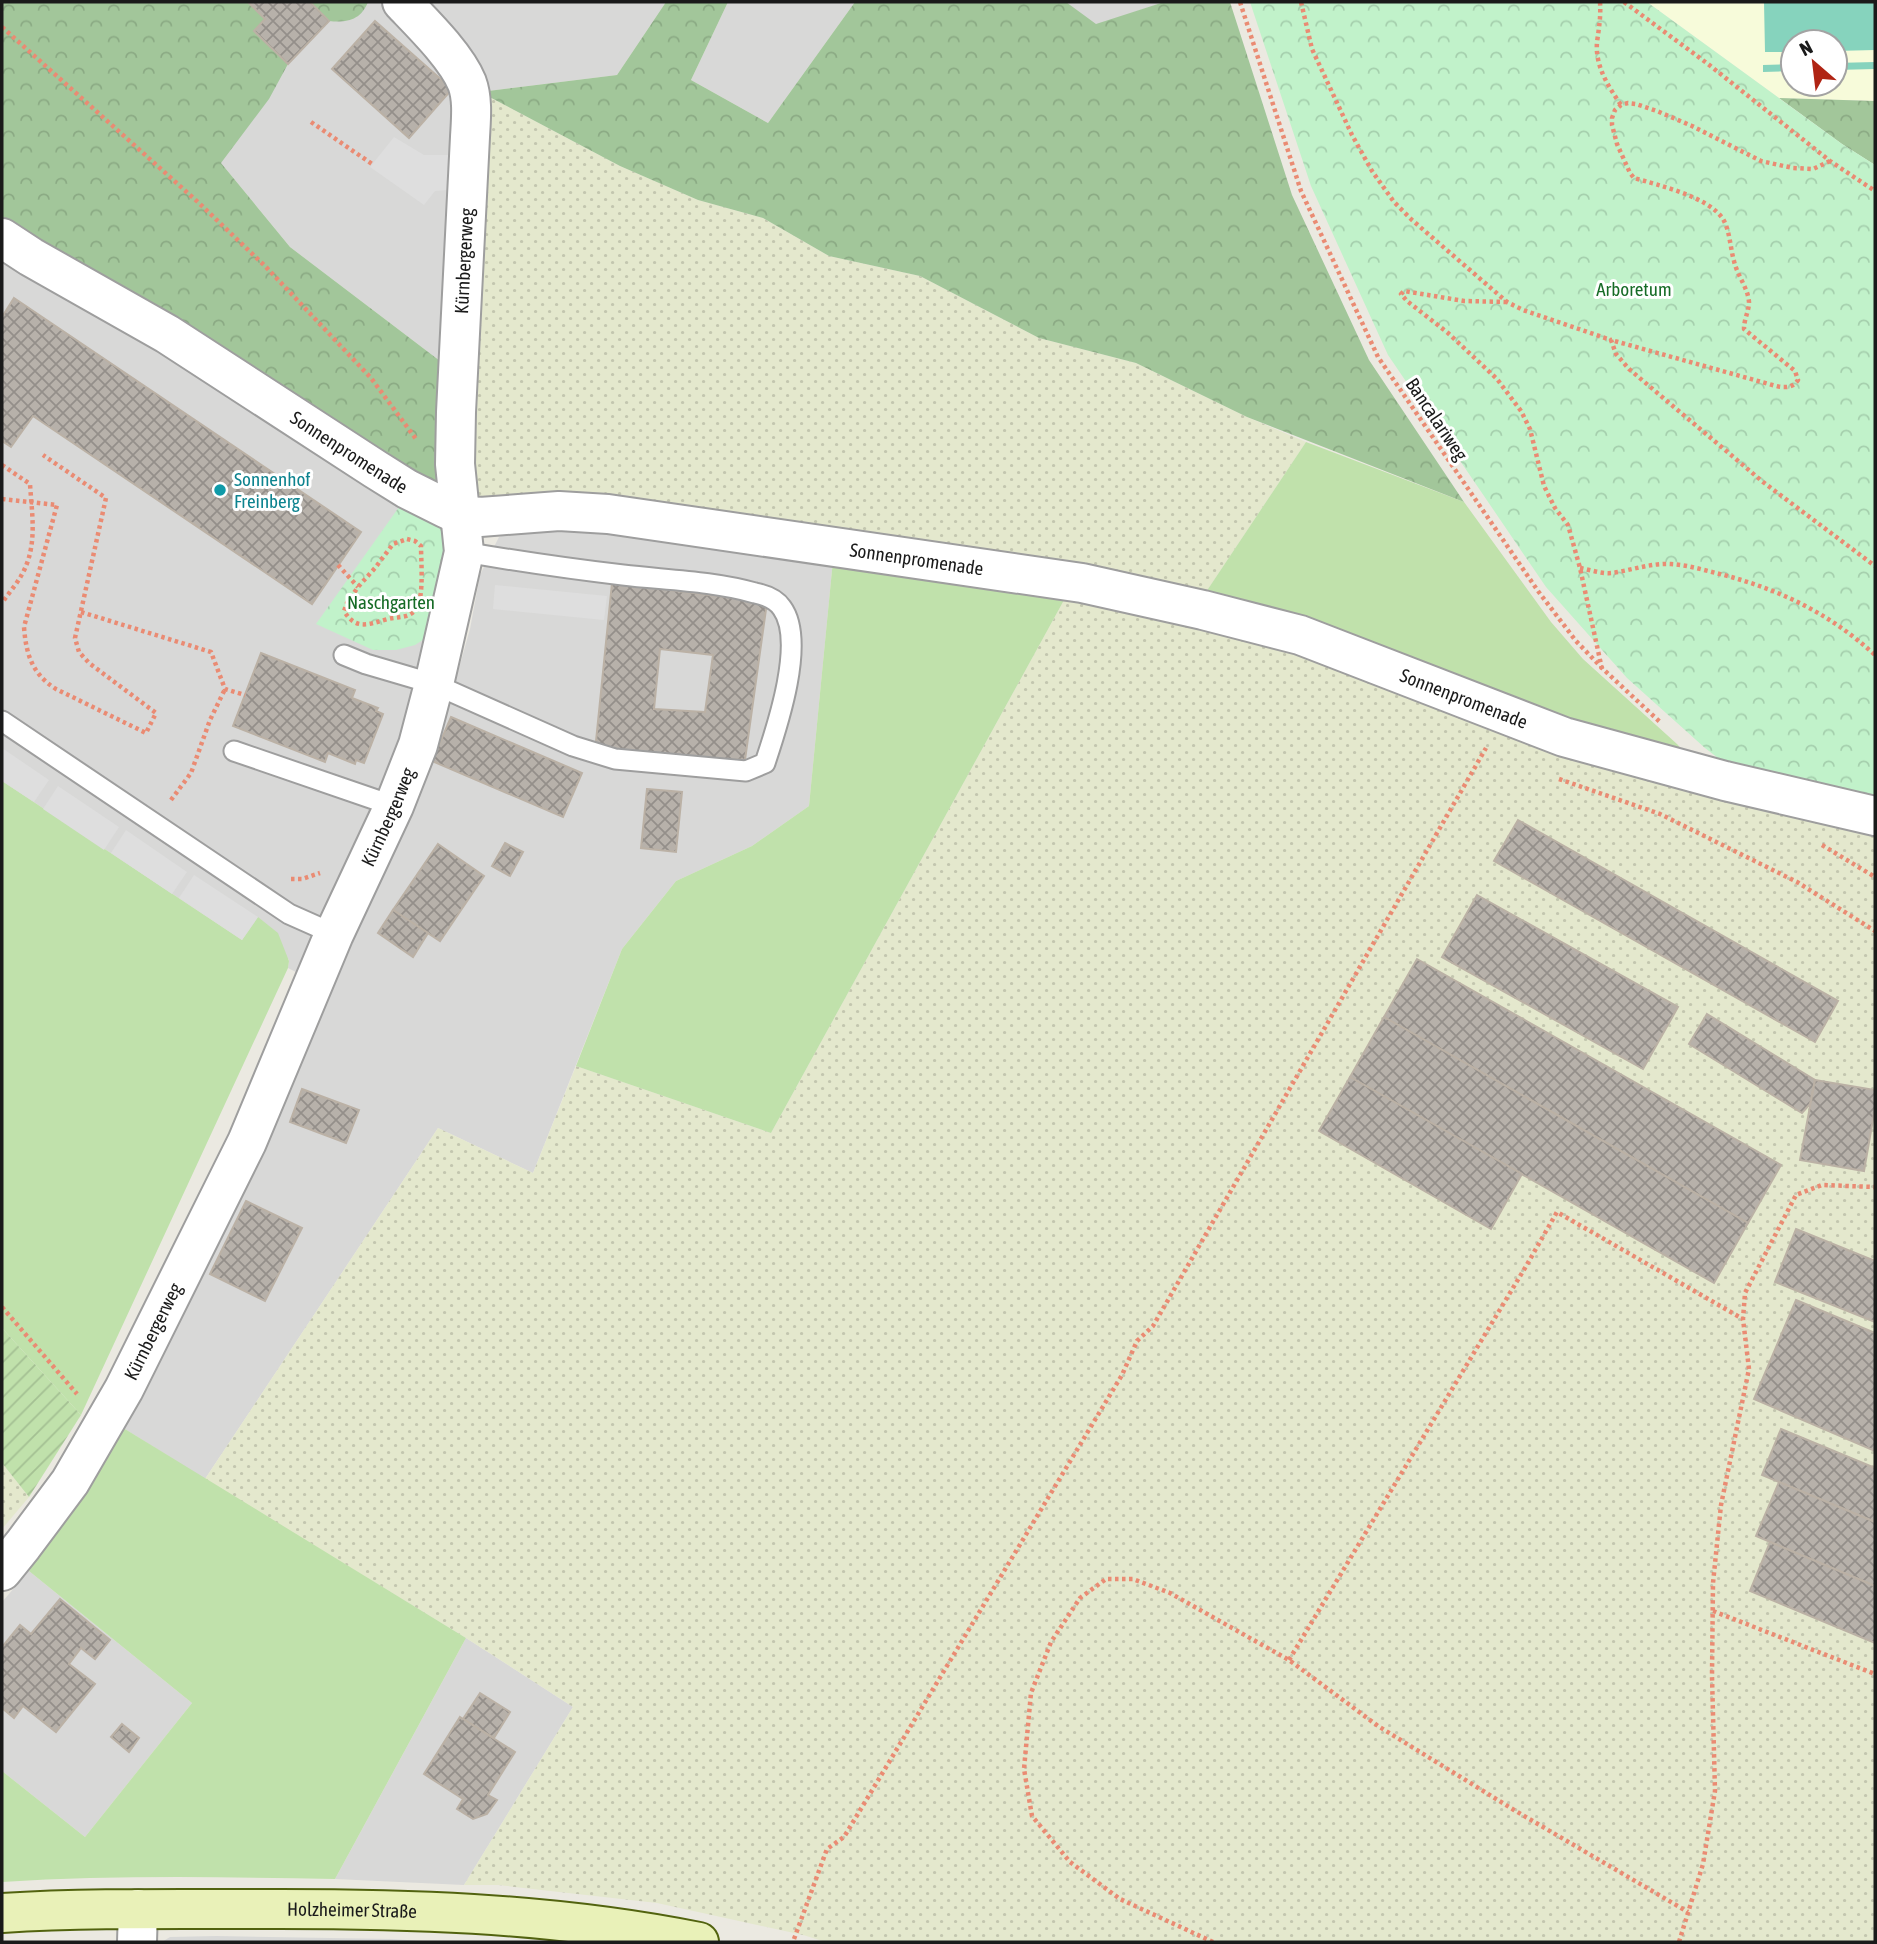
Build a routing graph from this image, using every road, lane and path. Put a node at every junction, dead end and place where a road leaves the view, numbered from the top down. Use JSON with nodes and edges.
{"nodes":[{"id":1,"x":402,"y":2,"type":"edge"},
{"id":2,"x":1240,"y":2,"type":"edge"},
{"id":3,"x":1301,"y":2,"type":"edge"},
{"id":4,"x":1600,"y":2,"type":"edge"},
{"id":5,"x":1624,"y":2,"type":"edge"},
{"id":6,"x":2,"y":27,"type":"edge"},
{"id":7,"x":1621,"y":105,"type":"junction"},
{"id":8,"x":311,"y":122,"type":"dead end"},
{"id":9,"x":1830,"y":162,"type":"junction"},
{"id":10,"x":372,"y":164,"type":"dead end"},
{"id":11,"x":1875,"y":191,"type":"edge"},
{"id":12,"x":2,"y":238,"type":"edge"},
{"id":13,"x":1507,"y":302,"type":"junction"},
{"id":14,"x":1611,"y":340,"type":"junction"},
{"id":15,"x":418,"y":443,"type":"dead end"},
{"id":16,"x":43,"y":455,"type":"dead end"},
{"id":17,"x":2,"y":465,"type":"edge"},
{"id":18,"x":2,"y":499,"type":"edge"},
{"id":19,"x":31,"y":502,"type":"junction"},
{"id":20,"x":460,"y":515,"type":"junction"},
{"id":21,"x":464,"y":552,"type":"junction"},
{"id":22,"x":338,"y":565,"type":"dead end"},
{"id":23,"x":1875,"y":566,"type":"edge"},
{"id":24,"x":1580,"y":568,"type":"junction"},
{"id":25,"x":358,"y":587,"type":"junction"},
{"id":26,"x":2,"y":603,"type":"edge"},
{"id":27,"x":81,"y":612,"type":"junction"},
{"id":28,"x":344,"y":655,"type":"dead end"},
{"id":29,"x":1875,"y":655,"type":"edge"},
{"id":30,"x":1603,"y":669,"type":"junction"},
{"id":31,"x":435,"y":684,"type":"junction"},
{"id":32,"x":225,"y":689,"type":"junction"},
{"id":33,"x":244,"y":695,"type":"dead end"},
{"id":34,"x":1505,"y":714,"type":"junction"},
{"id":35,"x":2,"y":721,"type":"edge"},
{"id":36,"x":1664,"y":725,"type":"dead end"},
{"id":37,"x":234,"y":751,"type":"dead end"},
{"id":38,"x":1549,"y":776,"type":"dead end"},
{"id":39,"x":175,"y":795,"type":"dead end"},
{"id":40,"x":394,"y":806,"type":"junction"},
{"id":41,"x":1875,"y":816,"type":"edge"},
{"id":42,"x":1875,"y":931,"type":"edge"},
{"id":43,"x":334,"y":934,"type":"junction"},
{"id":44,"x":1875,"y":1187,"type":"edge"},
{"id":45,"x":2,"y":1307,"type":"edge"},
{"id":46,"x":1743,"y":1319,"type":"junction"},
{"id":47,"x":83,"y":1400,"type":"dead end"},
{"id":48,"x":2,"y":1571,"type":"edge"},
{"id":49,"x":1713,"y":1611,"type":"junction"},
{"id":50,"x":1289,"y":1660,"type":"junction"},
{"id":51,"x":1875,"y":1674,"type":"edge"},
{"id":52,"x":1688,"y":1912,"type":"junction"},
{"id":53,"x":2,"y":1913,"type":"edge"},
{"id":54,"x":138,"y":1926,"type":"edge"},
{"id":55,"x":794,"y":1939,"type":"dead end"},
{"id":56,"x":699,"y":1942,"type":"edge"},
{"id":57,"x":1213,"y":1942,"type":"edge"},
{"id":58,"x":1679,"y":1942,"type":"edge"}],
"edges":[{"from":1,"to":20,"type":"street","name":"Kürnbergerweg"},
{"from":2,"to":30,"type":"path","name":"Bancalariweg"},
{"from":3,"to":13,"type":"path"},
{"from":4,"to":7,"type":"path"},
{"from":5,"to":9,"type":"path"},
{"from":6,"to":15,"type":"path"},
{"from":7,"to":9,"type":"path"},
{"from":7,"to":14,"type":"path"},
{"from":8,"to":10,"type":"path"},
{"from":9,"to":11,"type":"path"},
{"from":12,"to":20,"type":"street","name":"Sonnenpromenade"},
{"from":13,"to":14,"type":"path"},
{"from":13,"to":24,"type":"path"},
{"from":14,"to":23,"type":"path"},
{"from":16,"to":27,"type":"path"},
{"from":17,"to":19,"type":"path"},
{"from":18,"to":19,"type":"path"},
{"from":19,"to":26,"type":"path"},
{"from":19,"to":27,"type":"path"},
{"from":20,"to":21,"type":"street","name":"Kürnbergerweg"},
{"from":20,"to":34,"type":"street","name":"Sonnenpromenade"},
{"from":21,"to":31,"type":"street","name":"Kürnbergerweg"},
{"from":21,"to":31,"type":"lane"},
{"from":22,"to":25,"type":"path"},
{"from":24,"to":29,"type":"path"},
{"from":24,"to":30,"type":"path"},
{"from":25,"to":25,"type":"path"},
{"from":27,"to":32,"type":"path"},
{"from":28,"to":31,"type":"lane"},
{"from":30,"to":36,"type":"path","name":"Bancalariweg"},
{"from":31,"to":40,"type":"street","name":"Kürnbergerweg"},
{"from":32,"to":33,"type":"path"},
{"from":32,"to":39,"type":"path"},
{"from":34,"to":41,"type":"street","name":"Sonnenpromenade"},
{"from":34,"to":55,"type":"path"},
{"from":35,"to":43,"type":"lane"},
{"from":37,"to":40,"type":"lane"},
{"from":38,"to":42,"type":"path"},
{"from":40,"to":43,"type":"street","name":"Kürnbergerweg"},
{"from":43,"to":48,"type":"street","name":"Kürnbergerweg"},
{"from":44,"to":46,"type":"path"},
{"from":45,"to":47,"type":"path"},
{"from":46,"to":49,"type":"path"},
{"from":46,"to":50,"type":"path"},
{"from":49,"to":51,"type":"path"},
{"from":49,"to":52,"type":"path"},
{"from":50,"to":52,"type":"path"},
{"from":50,"to":57,"type":"path"},
{"from":52,"to":58,"type":"path"},
{"from":53,"to":54,"type":"street","name":"Holzheimer Straße"},
{"from":54,"to":56,"type":"street","name":"Holzheimer Straße"}]}
